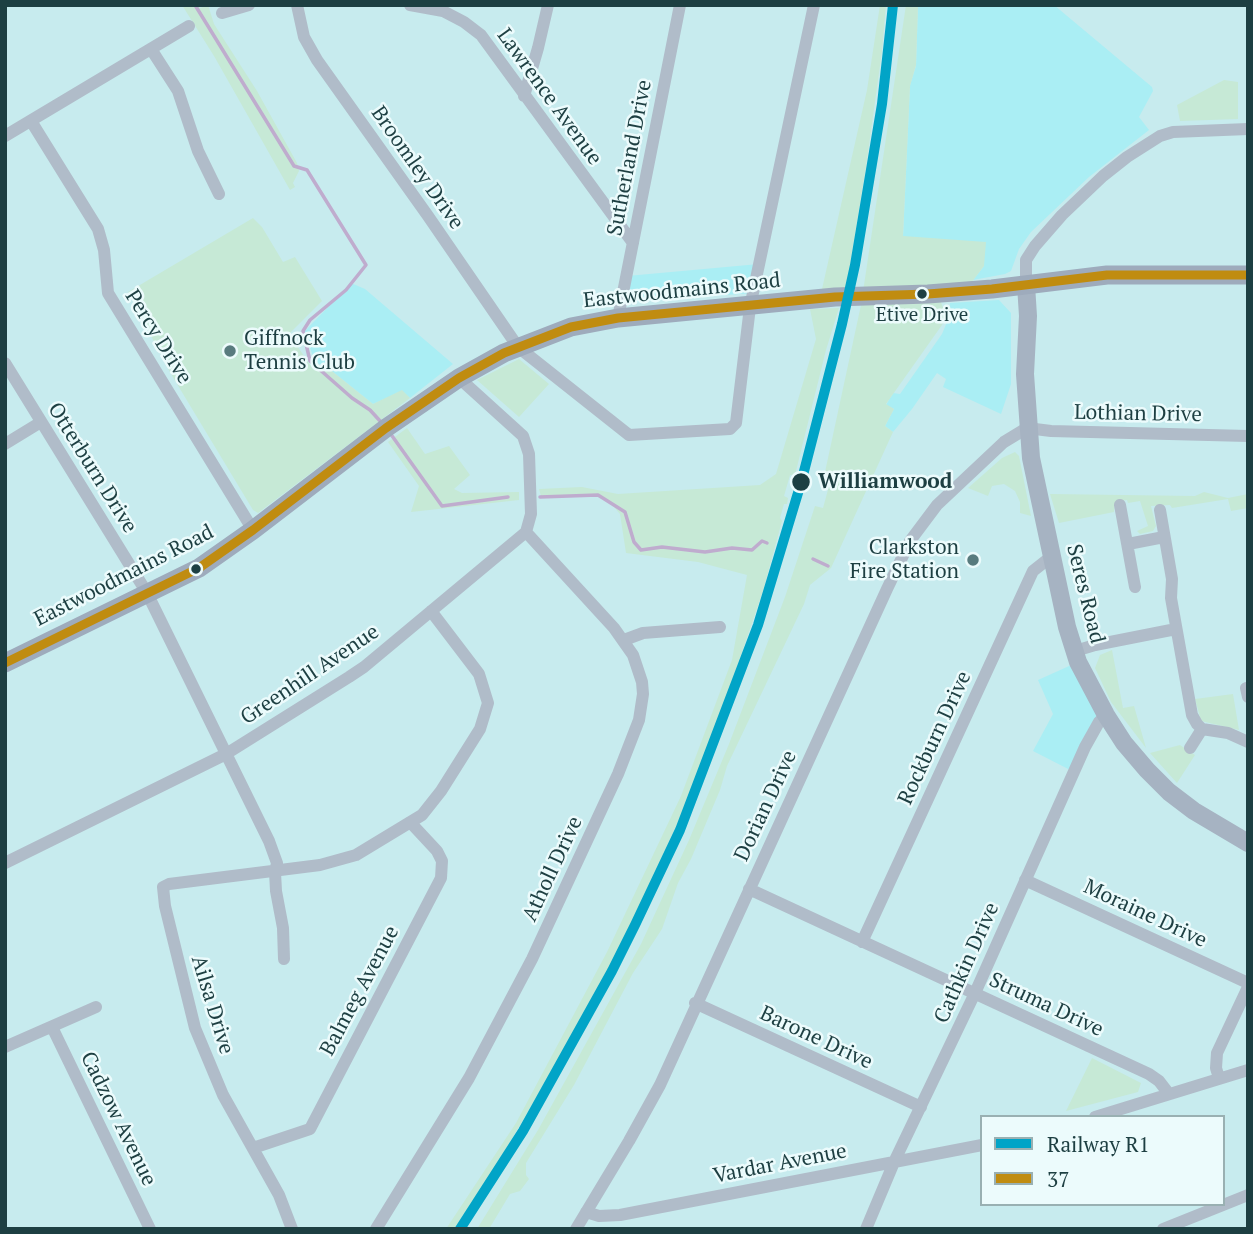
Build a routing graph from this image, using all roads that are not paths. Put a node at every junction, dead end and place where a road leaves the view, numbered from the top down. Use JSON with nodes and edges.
{"nodes":[{"id":1,"x":249,"y":5,"type":"edge"},
{"id":2,"x":297,"y":5,"type":"edge"},
{"id":3,"x":411,"y":5,"type":"edge"},
{"id":4,"x":548,"y":5,"type":"edge"},
{"id":5,"x":680,"y":5,"type":"edge"},
{"id":6,"x":814,"y":5,"type":"edge"},
{"id":7,"x":222,"y":13,"type":"dead end"},
{"id":8,"x":189,"y":26,"type":"dead end"},
{"id":9,"x":152,"y":49,"type":"junction"},
{"id":10,"x":524,"y":96,"type":"junction"},
{"id":11,"x":31,"y":121,"type":"junction"},
{"id":12,"x":1248,"y":129,"type":"edge"},
{"id":13,"x":5,"y":136,"type":"edge"},
{"id":14,"x":219,"y":194,"type":"dead end"},
{"id":15,"x":633,"y":243,"type":"junction"},
{"id":16,"x":1248,"y":275,"type":"edge"},
{"id":17,"x":1026,"y":285,"type":"junction"},
{"id":18,"x":750,"y":307,"type":"junction"},
{"id":19,"x":618,"y":318,"type":"junction"},
{"id":20,"x":518,"y":347,"type":"junction"},
{"id":21,"x":5,"y":363,"type":"edge"},
{"id":22,"x":459,"y":378,"type":"junction"},
{"id":23,"x":41,"y":422,"type":"junction"},
{"id":24,"x":1027,"y":428,"type":"junction"},
{"id":25,"x":1248,"y":436,"type":"edge"},
{"id":26,"x":5,"y":444,"type":"edge"},
{"id":27,"x":1120,"y":505,"type":"dead end"},
{"id":28,"x":1160,"y":510,"type":"dead end"},
{"id":29,"x":253,"y":530,"type":"junction"},
{"id":30,"x":526,"y":532,"type":"junction"},
{"id":31,"x":1164,"y":537,"type":"junction"},
{"id":32,"x":1128,"y":544,"type":"junction"},
{"id":33,"x":1052,"y":556,"type":"junction"},
{"id":34,"x":1135,"y":587,"type":"dead end"},
{"id":35,"x":147,"y":593,"type":"junction"},
{"id":36,"x":431,"y":611,"type":"junction"},
{"id":37,"x":720,"y":627,"type":"dead end"},
{"id":38,"x":1176,"y":629,"type":"junction"},
{"id":39,"x":624,"y":640,"type":"junction"},
{"id":40,"x":1075,"y":651,"type":"junction"},
{"id":41,"x":5,"y":663,"type":"edge"},
{"id":42,"x":1106,"y":715,"type":"junction"},
{"id":43,"x":1202,"y":729,"type":"junction"},
{"id":44,"x":1248,"y":743,"type":"edge"},
{"id":45,"x":1190,"y":748,"type":"dead end"},
{"id":46,"x":226,"y":754,"type":"junction"},
{"id":47,"x":410,"y":822,"type":"junction"},
{"id":48,"x":1248,"y":843,"type":"edge"},
{"id":49,"x":5,"y":863,"type":"edge"},
{"id":50,"x":275,"y":872,"type":"junction"},
{"id":51,"x":1025,"y":880,"type":"junction"},
{"id":52,"x":749,"y":888,"type":"junction"},
{"id":53,"x":862,"y":942,"type":"junction"},
{"id":54,"x":284,"y":959,"type":"dead end"},
{"id":55,"x":1248,"y":985,"type":"edge"},
{"id":56,"x":975,"y":993,"type":"junction"},
{"id":57,"x":695,"y":1003,"type":"junction"},
{"id":58,"x":96,"y":1007,"type":"dead end"},
{"id":59,"x":52,"y":1027,"type":"junction"},
{"id":60,"x":5,"y":1047,"type":"edge"},
{"id":61,"x":1248,"y":1069,"type":"edge"},
{"id":62,"x":1219,"y":1078,"type":"junction"},
{"id":63,"x":1169,"y":1094,"type":"junction"},
{"id":64,"x":921,"y":1107,"type":"junction"},
{"id":65,"x":1101,"y":1115,"type":"edge"},
{"id":66,"x":980,"y":1144,"type":"edge"},
{"id":67,"x":253,"y":1148,"type":"junction"},
{"id":68,"x":895,"y":1160,"type":"junction"},
{"id":69,"x":1248,"y":1195,"type":"edge"},
{"id":70,"x":1225,"y":1204,"type":"edge"},
{"id":71,"x":1220,"y":1206,"type":"edge"},
{"id":72,"x":586,"y":1212,"type":"junction"},
{"id":73,"x":150,"y":1229,"type":"edge"},
{"id":74,"x":292,"y":1229,"type":"edge"},
{"id":75,"x":376,"y":1229,"type":"edge"},
{"id":76,"x":576,"y":1229,"type":"edge"},
{"id":77,"x":866,"y":1229,"type":"edge"},
{"id":78,"x":1163,"y":1229,"type":"edge"}],
"edges":[{"from":1,"to":7,"type":"street"},
{"from":2,"to":20,"type":"street","name":"Broomley Drive"},
{"from":3,"to":10,"type":"street","name":"Lawrence Avenue"},
{"from":4,"to":10,"type":"street"},
{"from":5,"to":15,"type":"street","name":"Sutherland Drive"},
{"from":6,"to":18,"type":"street"},
{"from":8,"to":9,"type":"street"},
{"from":9,"to":11,"type":"street"},
{"from":9,"to":14,"type":"street"},
{"from":10,"to":15,"type":"street","name":"Lawrence Avenue"},
{"from":11,"to":13,"type":"street"},
{"from":11,"to":29,"type":"street","name":"Percy Drive"},
{"from":12,"to":17,"type":"street"},
{"from":15,"to":19,"type":"street","name":"Sutherland Drive"},
{"from":16,"to":17,"type":"main road","name":"Eastwoodmains Road"},
{"from":17,"to":18,"type":"main road","name":"Eastwoodmains Road"},
{"from":17,"to":24,"type":"street","name":"Seres Road"},
{"from":18,"to":19,"type":"main road","name":"Eastwoodmains Road"},
{"from":18,"to":20,"type":"street","name":"Broomley Drive"},
{"from":19,"to":20,"type":"main road","name":"Eastwoodmains Road"},
{"from":20,"to":22,"type":"main road","name":"Eastwoodmains Road"},
{"from":21,"to":23,"type":"street","name":"Otterburn Drive"},
{"from":22,"to":29,"type":"main road","name":"Eastwoodmains Road"},
{"from":22,"to":30,"type":"street"},
{"from":23,"to":26,"type":"street"},
{"from":23,"to":35,"type":"street","name":"Otterburn Drive"},
{"from":24,"to":25,"type":"street","name":"Lothian Drive"},
{"from":24,"to":33,"type":"street","name":"Seres Road"},
{"from":24,"to":52,"type":"street","name":"Dorian Drive"},
{"from":27,"to":32,"type":"street"},
{"from":28,"to":31,"type":"street"},
{"from":29,"to":35,"type":"main road","name":"Eastwoodmains Road"},
{"from":30,"to":36,"type":"street","name":"Greenhill Avenue"},
{"from":30,"to":39,"type":"street","name":"Atholl Drive"},
{"from":31,"to":32,"type":"street"},
{"from":31,"to":38,"type":"street"},
{"from":32,"to":34,"type":"street"},
{"from":33,"to":40,"type":"street","name":"Seres Road"},
{"from":33,"to":53,"type":"street","name":"Rockburn Drive"},
{"from":35,"to":41,"type":"main road","name":"Eastwoodmains Road"},
{"from":35,"to":46,"type":"street","name":"Otterburn Drive"},
{"from":36,"to":46,"type":"street","name":"Greenhill Avenue"},
{"from":36,"to":47,"type":"street"},
{"from":37,"to":39,"type":"street"},
{"from":38,"to":40,"type":"street"},
{"from":38,"to":43,"type":"street"},
{"from":39,"to":75,"type":"street","name":"Atholl Drive"},
{"from":40,"to":42,"type":"street","name":"Seres Road"},
{"from":42,"to":48,"type":"street","name":"Seres Road"},
{"from":42,"to":51,"type":"street","name":"Cathkin Drive"},
{"from":43,"to":44,"type":"street"},
{"from":43,"to":45,"type":"street"},
{"from":46,"to":49,"type":"street","name":"Greenhill Avenue"},
{"from":46,"to":50,"type":"street","name":"Otterburn Drive"},
{"from":47,"to":50,"type":"street"},
{"from":47,"to":67,"type":"street","name":"Balmeg Avenue"},
{"from":50,"to":54,"type":"street","name":"Otterburn Drive"},
{"from":50,"to":67,"type":"street","name":"Ailsa Drive"},
{"from":51,"to":55,"type":"street","name":"Moraine Drive"},
{"from":51,"to":56,"type":"street","name":"Cathkin Drive"},
{"from":52,"to":53,"type":"street","name":"Struma Drive"},
{"from":52,"to":57,"type":"street","name":"Dorian Drive"},
{"from":53,"to":56,"type":"street","name":"Struma Drive"},
{"from":55,"to":62,"type":"street"},
{"from":56,"to":63,"type":"street","name":"Struma Drive"},
{"from":56,"to":64,"type":"street","name":"Cathkin Drive"},
{"from":57,"to":64,"type":"street","name":"Barone Drive"},
{"from":57,"to":72,"type":"street","name":"Dorian Drive"},
{"from":58,"to":59,"type":"street"},
{"from":59,"to":60,"type":"street"},
{"from":59,"to":73,"type":"street","name":"Cadzow Avenue"},
{"from":61,"to":62,"type":"street"},
{"from":62,"to":63,"type":"street"},
{"from":63,"to":65,"type":"street"},
{"from":64,"to":68,"type":"street","name":"Cathkin Drive"},
{"from":66,"to":68,"type":"street","name":"Vardar Avenue"},
{"from":67,"to":74,"type":"street","name":"Ailsa Drive"},
{"from":68,"to":72,"type":"street","name":"Vardar Avenue"},
{"from":68,"to":77,"type":"street","name":"Cathkin Drive"},
{"from":69,"to":70,"type":"street"},
{"from":71,"to":78,"type":"street"},
{"from":72,"to":76,"type":"street","name":"Dorian Drive"}]}
